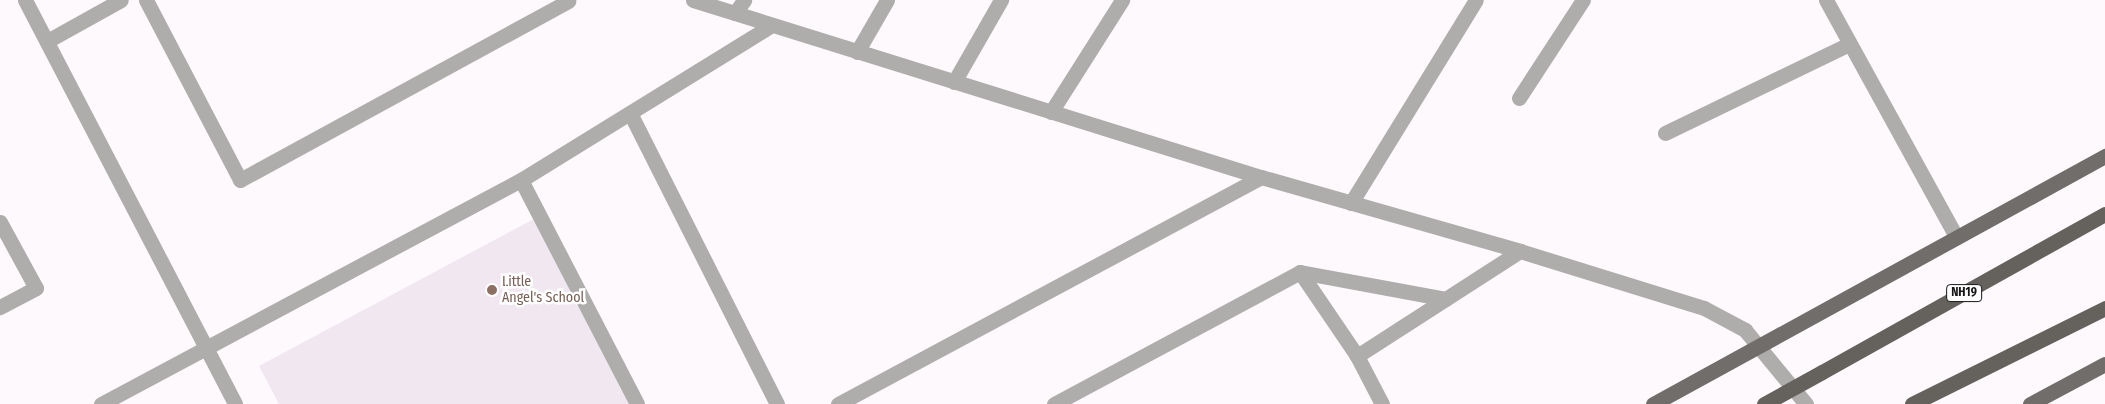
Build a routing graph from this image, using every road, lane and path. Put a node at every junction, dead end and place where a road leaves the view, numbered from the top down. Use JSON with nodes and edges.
{"nodes":[{"id":1,"x":25,"y":0,"type":"edge"},
{"id":2,"x":121,"y":0,"type":"edge"},
{"id":3,"x":146,"y":0,"type":"edge"},
{"id":4,"x":562,"y":0,"type":"edge"},
{"id":5,"x":693,"y":0,"type":"edge"},
{"id":6,"x":744,"y":0,"type":"edge"},
{"id":7,"x":887,"y":0,"type":"edge"},
{"id":8,"x":1002,"y":0,"type":"edge"},
{"id":9,"x":1122,"y":0,"type":"edge"},
{"id":10,"x":1476,"y":0,"type":"edge"},
{"id":11,"x":1583,"y":0,"type":"edge"},
{"id":12,"x":1826,"y":0,"type":"edge"},
{"id":13,"x":735,"y":13,"type":"junction"},
{"id":14,"x":772,"y":25,"type":"junction"},
{"id":15,"x":49,"y":40,"type":"junction"},
{"id":16,"x":1849,"y":44,"type":"junction"},
{"id":17,"x":857,"y":52,"type":"junction"},
{"id":18,"x":954,"y":82,"type":"junction"},
{"id":19,"x":1519,"y":98,"type":"dead end"},
{"id":20,"x":1052,"y":112,"type":"junction"},
{"id":21,"x":630,"y":113,"type":"junction"},
{"id":22,"x":1665,"y":133,"type":"dead end"},
{"id":23,"x":2105,"y":156,"type":"edge"},
{"id":24,"x":1261,"y":177,"type":"junction"},
{"id":25,"x":521,"y":180,"type":"junction"},
{"id":26,"x":1350,"y":203,"type":"junction"},
{"id":27,"x":2105,"y":214,"type":"edge"},
{"id":28,"x":0,"y":222,"type":"edge"},
{"id":29,"x":1956,"y":236,"type":"junction"},
{"id":30,"x":1520,"y":251,"type":"junction"},
{"id":31,"x":1300,"y":272,"type":"junction"},
{"id":32,"x":1446,"y":299,"type":"junction"},
{"id":33,"x":0,"y":307,"type":"edge"},
{"id":34,"x":2105,"y":308,"type":"edge"},
{"id":35,"x":1761,"y":346,"type":"junction"},
{"id":36,"x":206,"y":351,"type":"junction"},
{"id":37,"x":1357,"y":356,"type":"junction"},
{"id":38,"x":2105,"y":364,"type":"edge"},
{"id":39,"x":101,"y":404,"type":"edge"},
{"id":40,"x":235,"y":404,"type":"edge"},
{"id":41,"x":637,"y":404,"type":"edge"},
{"id":42,"x":777,"y":404,"type":"edge"},
{"id":43,"x":838,"y":404,"type":"edge"},
{"id":44,"x":1054,"y":404,"type":"edge"},
{"id":45,"x":1382,"y":404,"type":"edge"},
{"id":46,"x":1652,"y":404,"type":"edge"},
{"id":47,"x":1764,"y":404,"type":"edge"},
{"id":48,"x":1806,"y":404,"type":"edge"},
{"id":49,"x":1912,"y":404,"type":"edge"},
{"id":50,"x":2030,"y":404,"type":"edge"}],
"edges":[{"from":1,"to":15,"type":"street"},
{"from":2,"to":15,"type":"street"},
{"from":3,"to":4,"type":"street"},
{"from":5,"to":13,"type":"street"},
{"from":6,"to":13,"type":"street"},
{"from":7,"to":17,"type":"street"},
{"from":8,"to":18,"type":"street"},
{"from":9,"to":20,"type":"street"},
{"from":10,"to":26,"type":"street"},
{"from":11,"to":19,"type":"street"},
{"from":12,"to":16,"type":"street"},
{"from":13,"to":14,"type":"street"},
{"from":14,"to":17,"type":"street"},
{"from":14,"to":21,"type":"street"},
{"from":15,"to":36,"type":"street"},
{"from":16,"to":22,"type":"street"},
{"from":16,"to":29,"type":"street"},
{"from":17,"to":18,"type":"street"},
{"from":18,"to":20,"type":"street"},
{"from":20,"to":24,"type":"street"},
{"from":21,"to":25,"type":"street"},
{"from":21,"to":42,"type":"street"},
{"from":23,"to":29,"type":"main road"},
{"from":24,"to":26,"type":"street"},
{"from":24,"to":43,"type":"street"},
{"from":25,"to":36,"type":"street"},
{"from":25,"to":41,"type":"street"},
{"from":26,"to":30,"type":"street"},
{"from":27,"to":47,"type":"highway","number":"NH19","bridge":true},
{"from":28,"to":33,"type":"street"},
{"from":29,"to":35,"type":"main road"},
{"from":30,"to":32,"type":"street"},
{"from":30,"to":35,"type":"street"},
{"from":31,"to":32,"type":"street"},
{"from":31,"to":37,"type":"street"},
{"from":31,"to":44,"type":"street"},
{"from":32,"to":37,"type":"street"},
{"from":34,"to":49,"type":"highway"},
{"from":35,"to":46,"type":"main road"},
{"from":35,"to":48,"type":"street"},
{"from":36,"to":39,"type":"street"},
{"from":36,"to":40,"type":"street"},
{"from":37,"to":45,"type":"street"},
{"from":38,"to":50,"type":"main road"}]}
